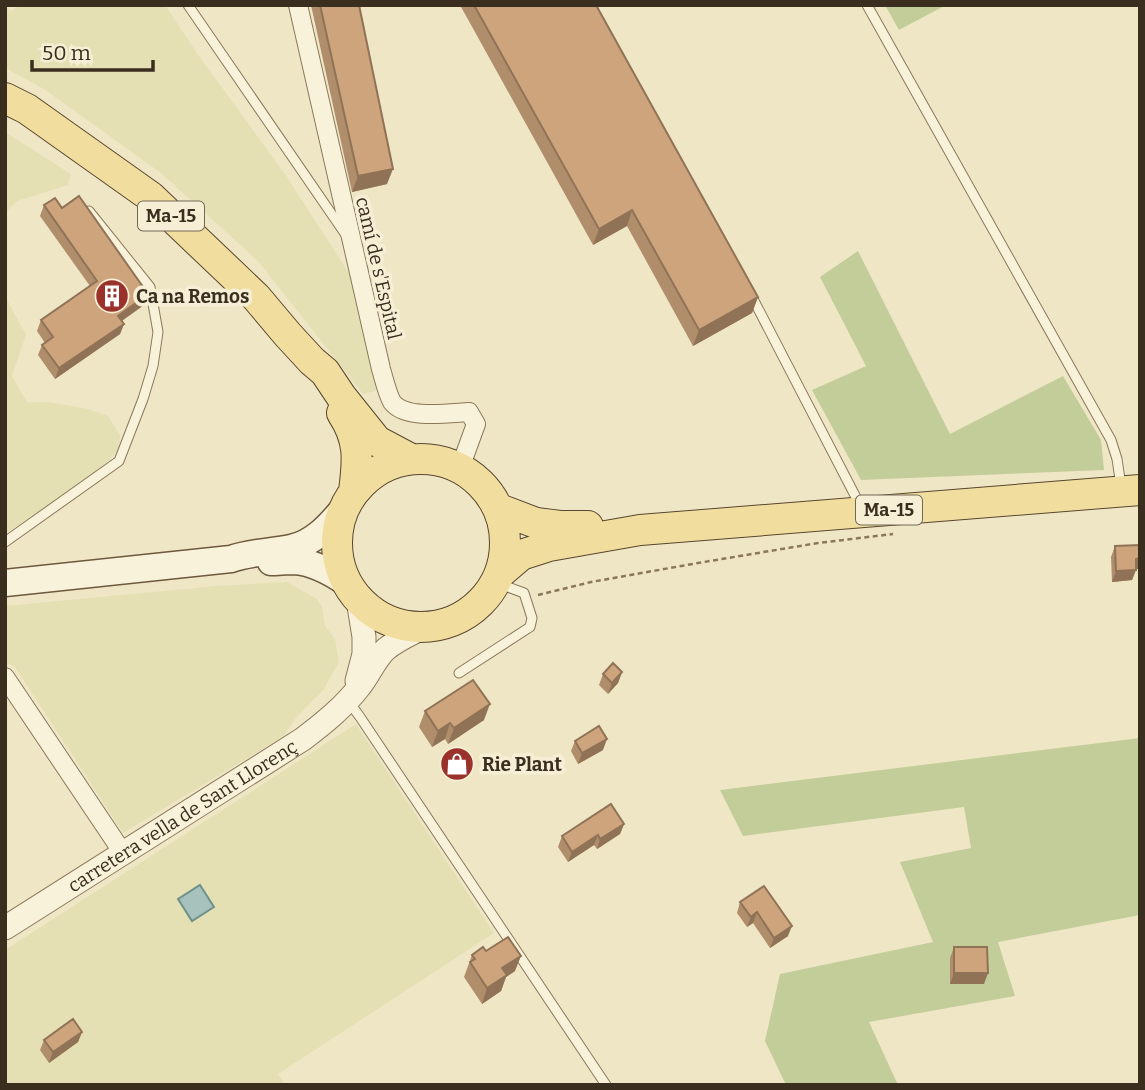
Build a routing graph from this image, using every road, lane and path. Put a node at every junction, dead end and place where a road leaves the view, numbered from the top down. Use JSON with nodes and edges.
{"nodes":[{"id":1,"x":188,"y":5,"type":"edge"},
{"id":2,"x":298,"y":5,"type":"edge"},
{"id":3,"x":867,"y":5,"type":"edge"},
{"id":4,"x":5,"y":98,"type":"edge"},
{"id":5,"x":79,"y":199,"type":"edge"},
{"id":6,"x":352,"y":245,"type":"junction"},
{"id":7,"x":744,"y":284,"type":"edge"},
{"id":8,"x":312,"y":361,"type":"junction"},
{"id":9,"x":411,"y":459,"type":"junction"},
{"id":10,"x":460,"y":468,"type":"junction"},
{"id":11,"x":1131,"y":491,"type":"edge"},
{"id":12,"x":349,"y":499,"type":"junction"},
{"id":13,"x":499,"y":509,"type":"junction"},
{"id":14,"x":863,"y":512,"type":"junction"},
{"id":15,"x":640,"y":530,"type":"junction"},
{"id":16,"x":896,"y":534,"type":"dead end"},
{"id":17,"x":5,"y":542,"type":"edge"},
{"id":18,"x":231,"y":559,"type":"junction"},
{"id":19,"x":498,"y":577,"type":"junction"},
{"id":20,"x":5,"y":583,"type":"edge"},
{"id":21,"x":352,"y":591,"type":"junction"},
{"id":22,"x":526,"y":598,"type":"junction"},
{"id":23,"x":424,"y":627,"type":"junction"},
{"id":24,"x":459,"y":673,"type":"dead end"},
{"id":25,"x":5,"y":677,"type":"edge"},
{"id":26,"x":351,"y":698,"type":"junction"},
{"id":27,"x":123,"y":853,"type":"junction"},
{"id":28,"x":5,"y":929,"type":"edge"},
{"id":29,"x":606,"y":1085,"type":"edge"}],
"edges":[{"from":1,"to":6,"type":"lane"},
{"from":2,"to":6,"type":"street","name":"camí de s'Espital"},
{"from":3,"to":11,"type":"lane"},
{"from":4,"to":8,"type":"main road","number":"Ma-15"},
{"from":5,"to":17,"type":"lane"},
{"from":6,"to":10,"type":"street","name":"camí de s'Espital"},
{"from":7,"to":14,"type":"lane"},
{"from":8,"to":9,"type":"main road","number":"Ma-15"},
{"from":8,"to":12,"type":"main road","number":"Ma-15"},
{"from":9,"to":10,"type":"main road","number":"Ma-15"},
{"from":9,"to":12,"type":"main road","number":"Ma-15"},
{"from":10,"to":13,"type":"main road","number":"Ma-15"},
{"from":11,"to":14,"type":"main road","number":"Ma-15"},
{"from":12,"to":18,"type":"main road"},
{"from":12,"to":21,"type":"main road","number":"Ma-15"},
{"from":13,"to":15,"type":"main road","number":"Ma-15"},
{"from":13,"to":19,"type":"main road","number":"Ma-15"},
{"from":14,"to":15,"type":"main road","number":"Ma-15"},
{"from":15,"to":19,"type":"main road","number":"Ma-15"},
{"from":16,"to":22,"type":"path"},
{"from":18,"to":20,"type":"main road"},
{"from":18,"to":21,"type":"main road"},
{"from":19,"to":22,"type":"lane"},
{"from":19,"to":23,"type":"main road","number":"Ma-15"},
{"from":21,"to":23,"type":"main road","number":"Ma-15"},
{"from":21,"to":26,"type":"street"},
{"from":22,"to":24,"type":"lane"},
{"from":23,"to":26,"type":"street","name":"carretera vella de Sant Llorenç"},
{"from":25,"to":27,"type":"street"},
{"from":26,"to":27,"type":"street","name":"carretera vella de Sant Llorenç"},
{"from":26,"to":29,"type":"lane"},
{"from":27,"to":28,"type":"street","name":"carretera vella de Sant Llorenç"}]}
